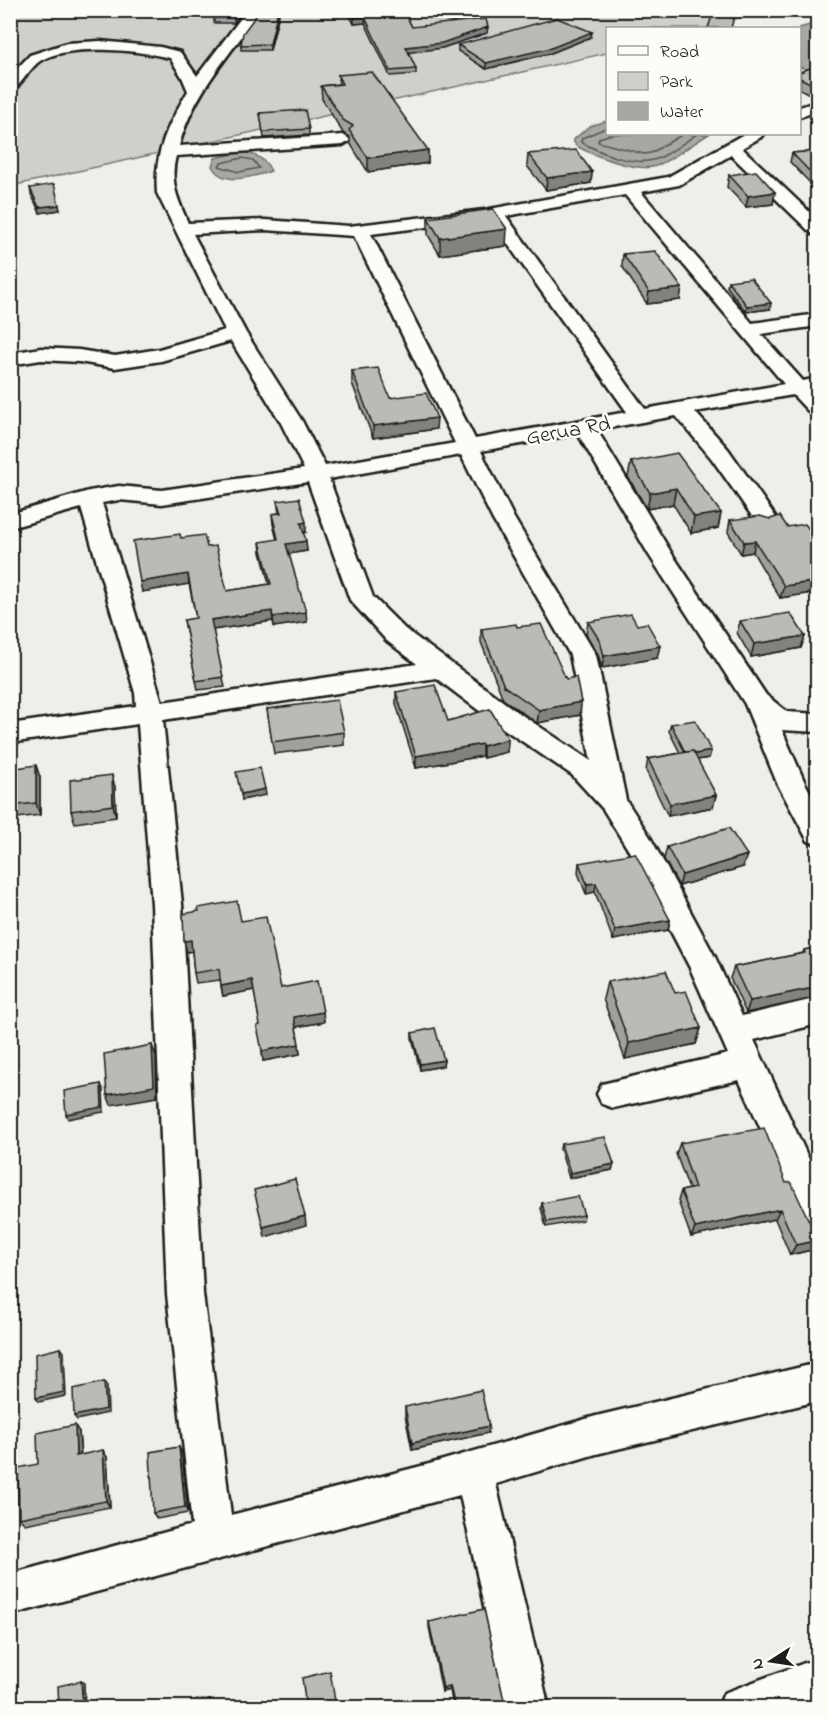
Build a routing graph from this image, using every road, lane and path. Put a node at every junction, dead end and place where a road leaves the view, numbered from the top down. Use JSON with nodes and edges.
{"nodes":[{"id":1,"x":255,"y":10,"type":"edge"},
{"id":2,"x":10,"y":86,"type":"edge"},
{"id":3,"x":195,"y":91,"type":"junction"},
{"id":4,"x":818,"y":106,"type":"edge"},
{"id":5,"x":801,"y":112,"type":"edge"},
{"id":6,"x":753,"y":135,"type":"edge"},
{"id":7,"x":343,"y":140,"type":"dead end"},
{"id":8,"x":732,"y":147,"type":"junction"},
{"id":9,"x":168,"y":152,"type":"junction"},
{"id":10,"x":629,"y":189,"type":"junction"},
{"id":11,"x":495,"y":213,"type":"junction"},
{"id":12,"x":182,"y":229,"type":"junction"},
{"id":13,"x":360,"y":230,"type":"junction"},
{"id":14,"x":818,"y":230,"type":"edge"},
{"id":15,"x":818,"y":320,"type":"edge"},
{"id":16,"x":747,"y":330,"type":"junction"},
{"id":17,"x":236,"y":333,"type":"junction"},
{"id":18,"x":10,"y":359,"type":"edge"},
{"id":19,"x":807,"y":386,"type":"edge"},
{"id":20,"x":681,"y":409,"type":"junction"},
{"id":21,"x":818,"y":410,"type":"edge"},
{"id":22,"x":640,"y":416,"type":"junction"},
{"id":23,"x":584,"y":426,"type":"junction"},
{"id":24,"x":467,"y":446,"type":"junction"},
{"id":25,"x":318,"y":474,"type":"junction"},
{"id":26,"x":89,"y":498,"type":"junction"},
{"id":27,"x":10,"y":521,"type":"edge"},
{"id":28,"x":767,"y":521,"type":"edge"},
{"id":29,"x":441,"y":669,"type":"junction"},
{"id":30,"x":758,"y":701,"type":"junction"},
{"id":31,"x":150,"y":713,"type":"junction"},
{"id":32,"x":818,"y":723,"type":"edge"},
{"id":33,"x":10,"y":734,"type":"edge"},
{"id":34,"x":614,"y":802,"type":"junction"},
{"id":35,"x":818,"y":833,"type":"edge"},
{"id":36,"x":818,"y":1011,"type":"edge"},
{"id":37,"x":733,"y":1032,"type":"junction"},
{"id":38,"x":747,"y":1064,"type":"junction"},
{"id":39,"x":612,"y":1094,"type":"dead end"},
{"id":40,"x":818,"y":1218,"type":"edge"},
{"id":41,"x":818,"y":1382,"type":"edge"},
{"id":42,"x":474,"y":1471,"type":"junction"},
{"id":43,"x":214,"y":1539,"type":"junction"},
{"id":44,"x":10,"y":1595,"type":"edge"},
{"id":45,"x":818,"y":1679,"type":"edge"},
{"id":46,"x":528,"y":1707,"type":"edge"},
{"id":47,"x":739,"y":1707,"type":"edge"}],
"edges":[{"from":1,"to":3,"type":"street"},
{"from":2,"to":3,"type":"street"},
{"from":3,"to":9,"type":"street"},
{"from":4,"to":5,"type":"street"},
{"from":6,"to":8,"type":"street"},
{"from":7,"to":9,"type":"street"},
{"from":8,"to":10,"type":"street"},
{"from":8,"to":14,"type":"street"},
{"from":9,"to":12,"type":"street"},
{"from":10,"to":11,"type":"street"},
{"from":10,"to":16,"type":"street"},
{"from":11,"to":13,"type":"street"},
{"from":11,"to":22,"type":"street"},
{"from":12,"to":13,"type":"street"},
{"from":12,"to":17,"type":"street"},
{"from":13,"to":24,"type":"street"},
{"from":15,"to":16,"type":"street"},
{"from":16,"to":19,"type":"street"},
{"from":17,"to":18,"type":"street"},
{"from":17,"to":25,"type":"street"},
{"from":19,"to":20,"type":"street","name":"Gerua Rd"},
{"from":19,"to":21,"type":"street"},
{"from":20,"to":22,"type":"street","name":"Gerua Rd"},
{"from":20,"to":28,"type":"street"},
{"from":22,"to":23,"type":"street","name":"Gerua Rd"},
{"from":23,"to":24,"type":"street","name":"Gerua Rd"},
{"from":23,"to":30,"type":"street"},
{"from":24,"to":25,"type":"street","name":"Gerua Rd"},
{"from":24,"to":34,"type":"street"},
{"from":25,"to":26,"type":"street","name":"Gerua Rd"},
{"from":25,"to":29,"type":"street"},
{"from":26,"to":27,"type":"street","name":"Gerua Rd"},
{"from":26,"to":31,"type":"street"},
{"from":29,"to":31,"type":"street"},
{"from":29,"to":34,"type":"street"},
{"from":30,"to":32,"type":"street"},
{"from":30,"to":35,"type":"street"},
{"from":31,"to":33,"type":"street"},
{"from":31,"to":43,"type":"street"},
{"from":34,"to":37,"type":"street"},
{"from":36,"to":37,"type":"street"},
{"from":37,"to":38,"type":"street"},
{"from":38,"to":39,"type":"street"},
{"from":38,"to":40,"type":"street"},
{"from":41,"to":42,"type":"street"},
{"from":42,"to":43,"type":"street"},
{"from":42,"to":46,"type":"street"},
{"from":43,"to":44,"type":"street"},
{"from":45,"to":47,"type":"street"}]}
